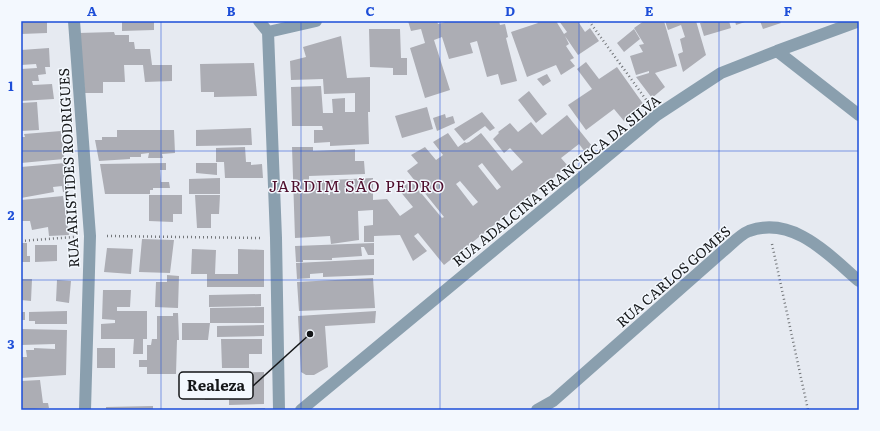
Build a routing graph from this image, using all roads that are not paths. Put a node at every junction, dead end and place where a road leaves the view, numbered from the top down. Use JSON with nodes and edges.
{"nodes":[{"id":1,"x":74,"y":21,"type":"edge"},
{"id":2,"x":260,"y":21,"type":"edge"},
{"id":3,"x":316,"y":21,"type":"edge"},
{"id":4,"x":859,"y":21,"type":"edge"},
{"id":5,"x":268,"y":32,"type":"junction"},
{"id":6,"x":777,"y":51,"type":"junction"},
{"id":7,"x":859,"y":115,"type":"edge"},
{"id":8,"x":859,"y":281,"type":"edge"},
{"id":9,"x":85,"y":410,"type":"edge"},
{"id":10,"x":279,"y":410,"type":"edge"},
{"id":11,"x":301,"y":410,"type":"edge"},
{"id":12,"x":537,"y":410,"type":"edge"}],
"edges":[{"from":1,"to":9,"type":"street","name":"RUA ARISTIDES RODRIGUES"},
{"from":2,"to":5,"type":"street"},
{"from":3,"to":5,"type":"street"},
{"from":4,"to":6,"type":"street","name":"RUA ADALCINA FRANCISCA DA SILVA"},
{"from":5,"to":10,"type":"street"},
{"from":6,"to":7,"type":"street"},
{"from":6,"to":11,"type":"street","name":"RUA ADALCINA FRANCISCA DA SILVA"},
{"from":8,"to":12,"type":"street","name":"RUA CARLOS GOMES"}]}
